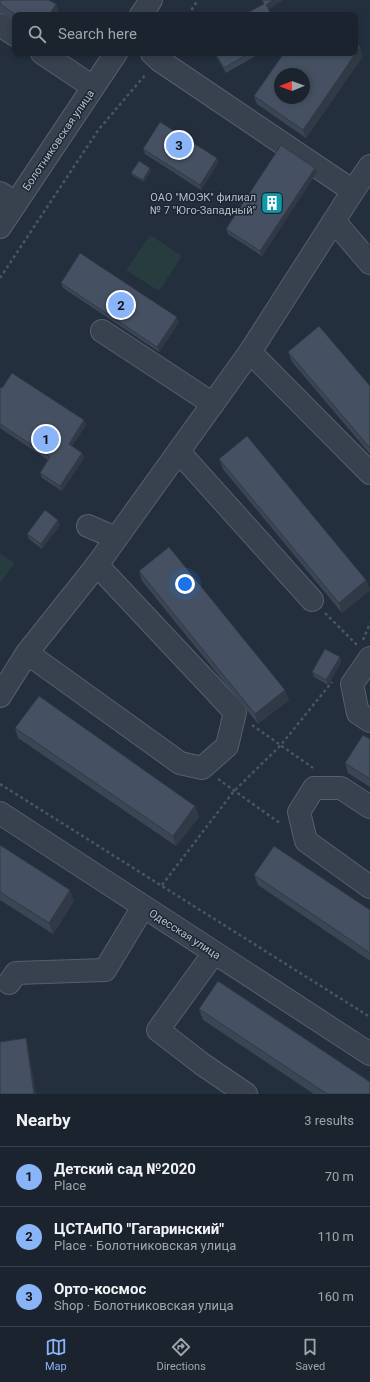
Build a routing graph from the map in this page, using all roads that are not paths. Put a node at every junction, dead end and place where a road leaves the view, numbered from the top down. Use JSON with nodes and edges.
{"nodes":[{"id":1,"x":151,"y":0,"type":"edge"},
{"id":2,"x":143,"y":12,"type":"edge"},
{"id":3,"x":0,"y":25,"type":"edge"},
{"id":4,"x":12,"y":33,"type":"edge"},
{"id":5,"x":46,"y":56,"type":"edge"},
{"id":6,"x":114,"y":56,"type":"edge"},
{"id":7,"x":155,"y":56,"type":"edge"},
{"id":8,"x":93,"y":87,"type":"junction"},
{"id":9,"x":370,"y":166,"type":"edge"},
{"id":10,"x":353,"y":191,"type":"junction"},
{"id":11,"x":8,"y":198,"type":"edge"},
{"id":12,"x":334,"y":221,"type":"junction"},
{"id":13,"x":0,"y":227,"type":"edge"},
{"id":14,"x":370,"y":263,"type":"edge"},
{"id":15,"x":102,"y":331,"type":"dead end"},
{"id":16,"x":250,"y":352,"type":"junction"},
{"id":17,"x":213,"y":404,"type":"junction"},
{"id":18,"x":179,"y":452,"type":"junction"},
{"id":19,"x":370,"y":473,"type":"edge"},
{"id":20,"x":88,"y":526,"type":"dead end"},
{"id":21,"x":116,"y":538,"type":"junction"},
{"id":22,"x":97,"y":565,"type":"junction"},
{"id":23,"x":312,"y":600,"type":"road end"},
{"id":24,"x":364,"y":649,"type":"edge"},
{"id":25,"x":28,"y":653,"type":"junction"},
{"id":26,"x":3,"y":686,"type":"edge"},
{"id":27,"x":370,"y":721,"type":"edge"},
{"id":28,"x":370,"y":807,"type":"edge"},
{"id":29,"x":0,"y":813,"type":"edge"},
{"id":30,"x":370,"y":886,"type":"edge"},
{"id":31,"x":143,"y":907,"type":"junction"},
{"id":32,"x":214,"y":953,"type":"junction"},
{"id":33,"x":9,"y":983,"type":"dead end"},
{"id":34,"x":370,"y":1054,"type":"edge"},
{"id":35,"x":246,"y":1094,"type":"edge"}],
"edges":[{"from":1,"to":2,"type":"street"},
{"from":3,"to":4,"type":"street"},
{"from":5,"to":8,"type":"street"},
{"from":6,"to":8,"type":"street","name":"Болотниковская улица"},
{"from":7,"to":10,"type":"street"},
{"from":8,"to":11,"type":"street","name":"Болотниковская улица"},
{"from":9,"to":10,"type":"street"},
{"from":10,"to":12,"type":"street"},
{"from":11,"to":13,"type":"street","name":"Болотниковская улица"},
{"from":12,"to":14,"type":"street"},
{"from":12,"to":16,"type":"street"},
{"from":15,"to":17,"type":"street"},
{"from":16,"to":17,"type":"street"},
{"from":16,"to":19,"type":"street"},
{"from":17,"to":18,"type":"street"},
{"from":18,"to":21,"type":"street"},
{"from":18,"to":23,"type":"street"},
{"from":20,"to":21,"type":"street"},
{"from":21,"to":22,"type":"street"},
{"from":22,"to":25,"type":"street"},
{"from":22,"to":25,"type":"street"},
{"from":24,"to":27,"type":"street"},
{"from":25,"to":26,"type":"street"},
{"from":28,"to":30,"type":"street"},
{"from":29,"to":31,"type":"street","name":"Одесская улица"},
{"from":31,"to":32,"type":"street","name":"Одесская улица"},
{"from":31,"to":33,"type":"street"},
{"from":32,"to":34,"type":"street","name":"Одесская улица"},
{"from":32,"to":35,"type":"street"}]}
